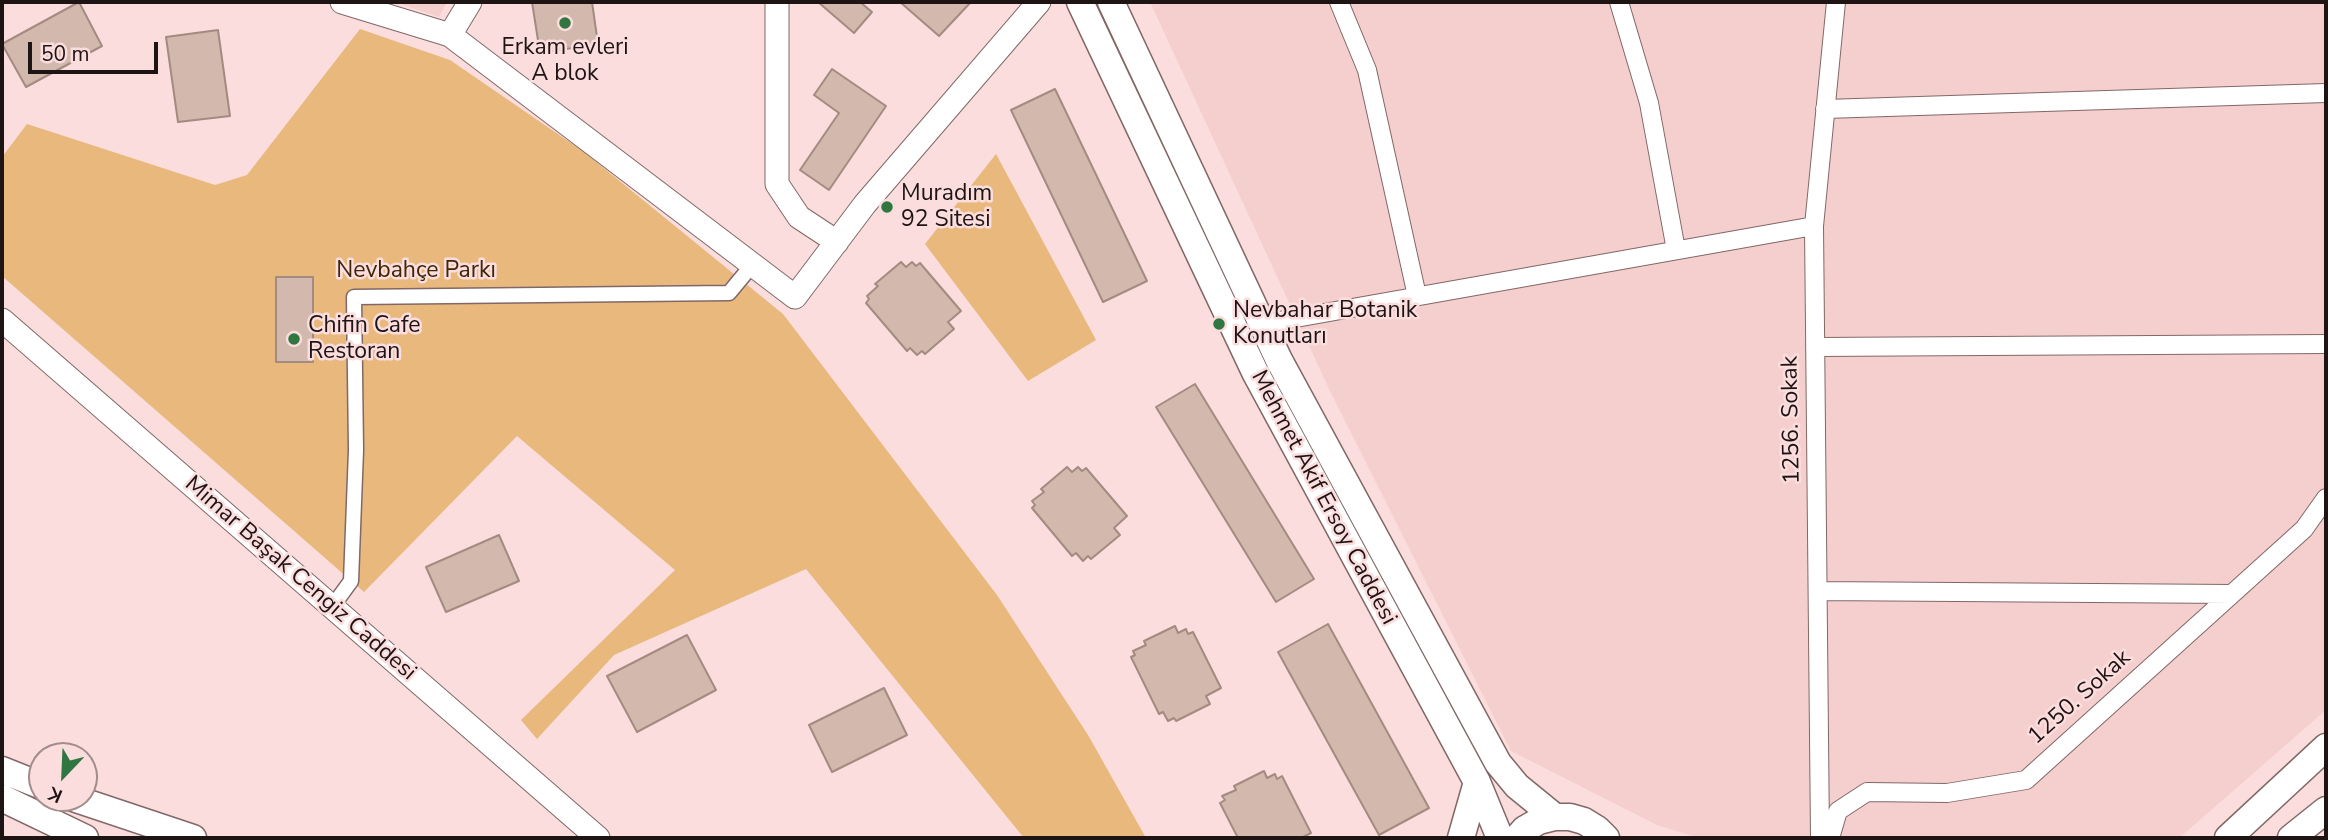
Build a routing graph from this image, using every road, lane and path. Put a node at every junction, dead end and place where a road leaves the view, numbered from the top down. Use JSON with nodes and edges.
{"nodes":[{"id":1,"x":342,"y":2,"type":"edge"},
{"id":2,"x":470,"y":2,"type":"edge"},
{"id":3,"x":777,"y":2,"type":"edge"},
{"id":4,"x":1039,"y":2,"type":"edge"},
{"id":5,"x":1080,"y":2,"type":"edge"},
{"id":6,"x":1111,"y":2,"type":"edge"},
{"id":7,"x":1339,"y":2,"type":"edge"},
{"id":8,"x":1619,"y":2,"type":"edge"},
{"id":9,"x":1836,"y":2,"type":"edge"},
{"id":10,"x":450,"y":35,"type":"junction"},
{"id":11,"x":2326,"y":93,"type":"edge"},
{"id":12,"x":1825,"y":109,"type":"junction"},
{"id":13,"x":1814,"y":226,"type":"junction"},
{"id":14,"x":837,"y":242,"type":"junction"},
{"id":15,"x":1676,"y":250,"type":"junction"},
{"id":16,"x":752,"y":264,"type":"junction"},
{"id":17,"x":1417,"y":296,"type":"junction"},
{"id":18,"x":2,"y":320,"type":"edge"},
{"id":19,"x":1262,"y":324,"type":"junction"},
{"id":20,"x":2326,"y":344,"type":"edge"},
{"id":21,"x":1815,"y":347,"type":"junction"},
{"id":22,"x":2326,"y":498,"type":"edge"},
{"id":23,"x":1818,"y":591,"type":"junction"},
{"id":24,"x":2232,"y":594,"type":"junction"},
{"id":25,"x":332,"y":607,"type":"junction"},
{"id":26,"x":2326,"y":747,"type":"edge"},
{"id":27,"x":2,"y":770,"type":"edge"},
{"id":28,"x":28,"y":780,"type":"edge"},
{"id":29,"x":1477,"y":782,"type":"junction"},
{"id":30,"x":2,"y":798,"type":"edge"},
{"id":31,"x":98,"y":806,"type":"edge"},
{"id":32,"x":2326,"y":810,"type":"edge"},
{"id":33,"x":1555,"y":817,"type":"junction"},
{"id":34,"x":85,"y":838,"type":"edge"},
{"id":35,"x":193,"y":838,"type":"edge"},
{"id":36,"x":597,"y":838,"type":"edge"},
{"id":37,"x":1461,"y":838,"type":"edge"},
{"id":38,"x":1500,"y":838,"type":"edge"},
{"id":39,"x":1517,"y":838,"type":"edge"},
{"id":40,"x":1606,"y":838,"type":"edge"},
{"id":41,"x":1820,"y":838,"type":"edge"},
{"id":42,"x":1830,"y":838,"type":"edge"},
{"id":43,"x":2228,"y":838,"type":"edge"},
{"id":44,"x":2291,"y":838,"type":"edge"}],
"edges":[{"from":1,"to":10,"type":"street"},
{"from":2,"to":10,"type":"street"},
{"from":3,"to":14,"type":"street"},
{"from":4,"to":14,"type":"street"},
{"from":5,"to":29,"type":"main road","name":"Mehmet Akif Ersoy Caddesi"},
{"from":6,"to":19,"type":"main road","name":"Mehmet Akif Ersoy Caddesi"},
{"from":7,"to":17,"type":"street"},
{"from":8,"to":15,"type":"street"},
{"from":9,"to":12,"type":"street","name":"1256. Sokak"},
{"from":10,"to":16,"type":"street"},
{"from":11,"to":12,"type":"street"},
{"from":12,"to":13,"type":"street","name":"1256. Sokak"},
{"from":13,"to":15,"type":"street"},
{"from":13,"to":21,"type":"street","name":"1256. Sokak"},
{"from":14,"to":16,"type":"street"},
{"from":15,"to":17,"type":"street"},
{"from":16,"to":25,"type":"street"},
{"from":17,"to":19,"type":"street"},
{"from":18,"to":25,"type":"street","name":"Mimar Başak Cengiz Caddesi"},
{"from":19,"to":33,"type":"main road","name":"Mehmet Akif Ersoy Caddesi"},
{"from":20,"to":21,"type":"street"},
{"from":21,"to":23,"type":"street","name":"1256. Sokak"},
{"from":22,"to":24,"type":"street","name":"1250. Sokak"},
{"from":23,"to":24,"type":"street"},
{"from":23,"to":41,"type":"street","name":"1256. Sokak"},
{"from":24,"to":42,"type":"street","name":"1250. Sokak"},
{"from":25,"to":36,"type":"street","name":"Mimar Başak Cengiz Caddesi"},
{"from":26,"to":43,"type":"main road"},
{"from":27,"to":28,"type":"main road"},
{"from":29,"to":37,"type":"main road"},
{"from":29,"to":38,"type":"main road","name":"Mehmet Akif Ersoy Caddesi"},
{"from":30,"to":34,"type":"main road"},
{"from":31,"to":35,"type":"main road"},
{"from":32,"to":44,"type":"main road"},
{"from":33,"to":39,"type":"main road"},
{"from":33,"to":40,"type":"main road"}]}
